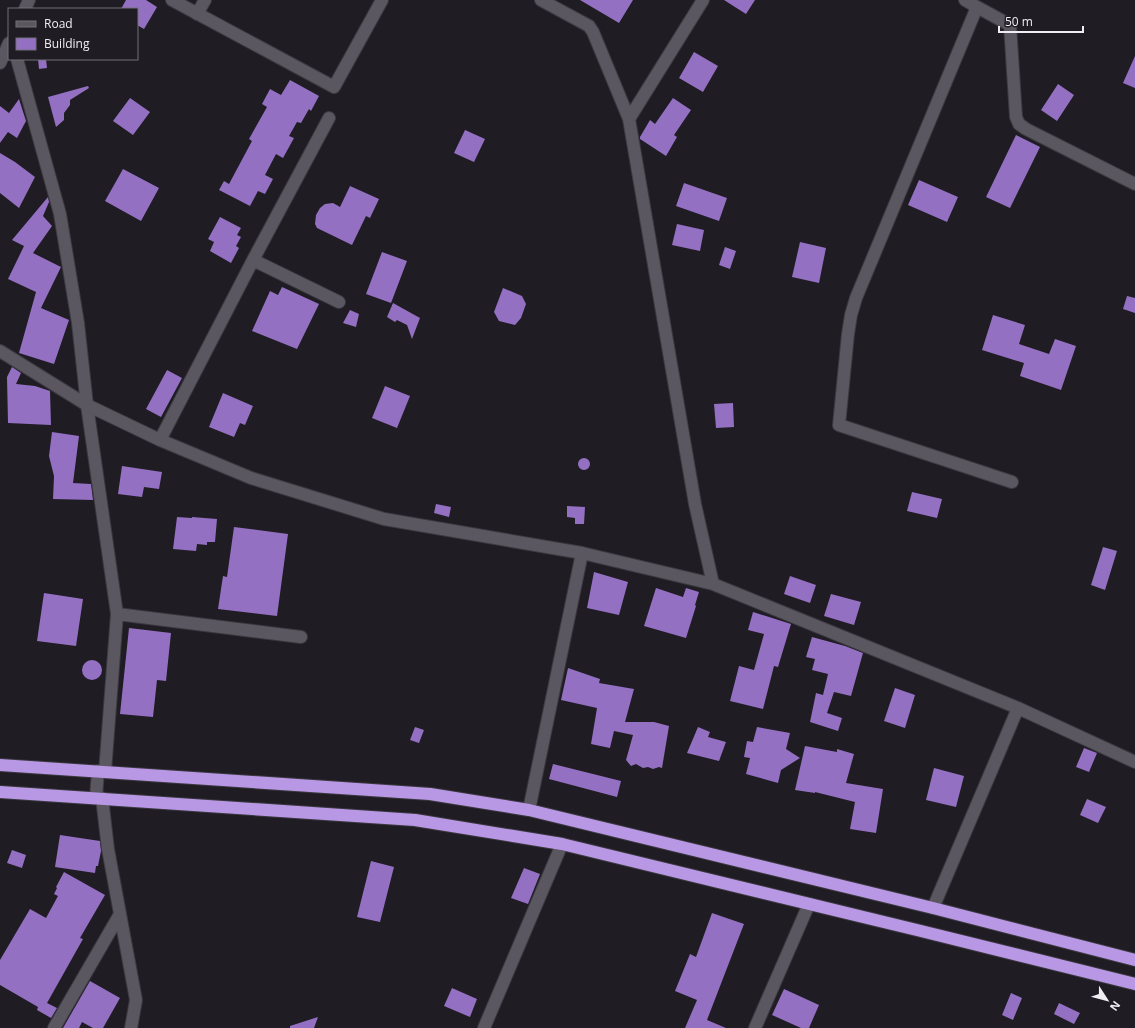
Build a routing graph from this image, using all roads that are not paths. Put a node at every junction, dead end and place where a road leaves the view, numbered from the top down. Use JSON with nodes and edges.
{"nodes":[{"id":1,"x":172,"y":0,"type":"edge"},
{"id":2,"x":205,"y":0,"type":"edge"},
{"id":3,"x":382,"y":0,"type":"edge"},
{"id":4,"x":541,"y":0,"type":"edge"},
{"id":5,"x":703,"y":0,"type":"edge"},
{"id":6,"x":965,"y":0,"type":"edge"},
{"id":7,"x":977,"y":7,"type":"junction"},
{"id":8,"x":197,"y":14,"type":"junction"},
{"id":9,"x":8,"y":45,"type":"edge"},
{"id":10,"x":17,"y":60,"type":"edge"},
{"id":11,"x":0,"y":63,"type":"edge"},
{"id":12,"x":329,"y":118,"type":"dead end"},
{"id":13,"x":629,"y":119,"type":"junction"},
{"id":14,"x":1135,"y":184,"type":"edge"},
{"id":15,"x":253,"y":260,"type":"junction"},
{"id":16,"x":339,"y":302,"type":"dead end"},
{"id":17,"x":0,"y":351,"type":"edge"},
{"id":18,"x":87,"y":405,"type":"junction"},
{"id":19,"x":160,"y":440,"type":"junction"},
{"id":20,"x":1012,"y":482,"type":"dead end"},
{"id":21,"x":582,"y":553,"type":"junction"},
{"id":22,"x":713,"y":584,"type":"junction"},
{"id":23,"x":117,"y":614,"type":"junction"},
{"id":24,"x":302,"y":637,"type":"dead end"},
{"id":25,"x":1018,"y":708,"type":"junction"},
{"id":26,"x":1135,"y":762,"type":"edge"},
{"id":27,"x":0,"y":765,"type":"edge"},
{"id":28,"x":101,"y":771,"type":"junction"},
{"id":29,"x":0,"y":792,"type":"edge"},
{"id":30,"x":99,"y":798,"type":"junction"},
{"id":31,"x":529,"y":810,"type":"junction"},
{"id":32,"x":562,"y":844,"type":"junction"},
{"id":33,"x":809,"y":904,"type":"junction"},
{"id":34,"x":933,"y":908,"type":"junction"},
{"id":35,"x":120,"y":914,"type":"junction"},
{"id":36,"x":1135,"y":960,"type":"edge"},
{"id":37,"x":1135,"y":984,"type":"edge"},
{"id":38,"x":54,"y":1028,"type":"edge"},
{"id":39,"x":131,"y":1028,"type":"edge"},
{"id":40,"x":484,"y":1028,"type":"edge"},
{"id":41,"x":755,"y":1028,"type":"edge"}],
"edges":[{"from":1,"to":8,"type":"street"},
{"from":2,"to":8,"type":"street"},
{"from":3,"to":8,"type":"street"},
{"from":4,"to":13,"type":"street"},
{"from":5,"to":13,"type":"street"},
{"from":6,"to":7,"type":"street"},
{"from":7,"to":14,"type":"street"},
{"from":7,"to":20,"type":"street"},
{"from":9,"to":11,"type":"street"},
{"from":10,"to":18,"type":"street"},
{"from":12,"to":15,"type":"street"},
{"from":13,"to":22,"type":"street"},
{"from":15,"to":16,"type":"street"},
{"from":15,"to":19,"type":"street"},
{"from":17,"to":18,"type":"street"},
{"from":18,"to":19,"type":"street"},
{"from":18,"to":23,"type":"street"},
{"from":19,"to":21,"type":"street"},
{"from":21,"to":22,"type":"street"},
{"from":21,"to":31,"type":"street"},
{"from":22,"to":25,"type":"street"},
{"from":23,"to":24,"type":"street"},
{"from":23,"to":28,"type":"street"},
{"from":25,"to":26,"type":"street"},
{"from":25,"to":34,"type":"street"},
{"from":27,"to":28,"type":"highway"},
{"from":28,"to":30,"type":"street"},
{"from":28,"to":31,"type":"highway"},
{"from":29,"to":30,"type":"highway"},
{"from":30,"to":32,"type":"highway"},
{"from":30,"to":35,"type":"street"},
{"from":31,"to":34,"type":"highway"},
{"from":32,"to":33,"type":"highway"},
{"from":32,"to":40,"type":"street"},
{"from":33,"to":37,"type":"highway"},
{"from":33,"to":41,"type":"street"},
{"from":34,"to":36,"type":"highway"},
{"from":35,"to":38,"type":"street"},
{"from":35,"to":39,"type":"street"}]}
